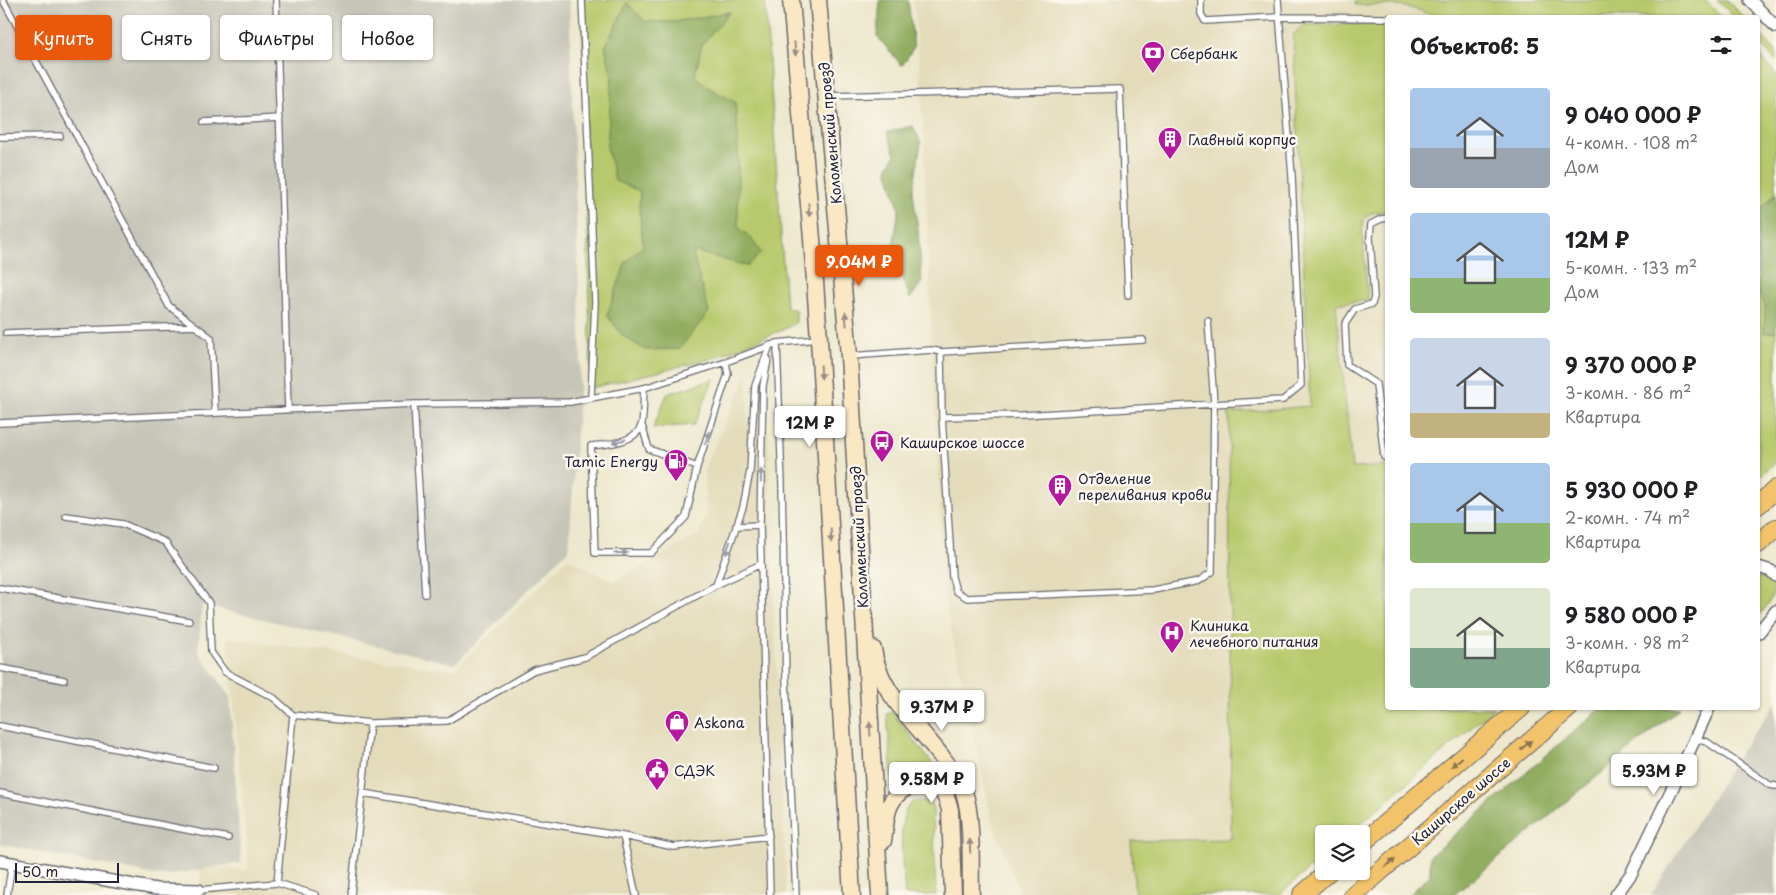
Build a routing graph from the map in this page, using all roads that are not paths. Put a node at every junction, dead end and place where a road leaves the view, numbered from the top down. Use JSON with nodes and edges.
{"nodes":[{"id":1,"x":3,"y":0,"type":"edge"},
{"id":2,"x":276,"y":0,"type":"edge"},
{"id":3,"x":582,"y":0,"type":"edge"},
{"id":4,"x":791,"y":0,"type":"edge"},
{"id":5,"x":818,"y":0,"type":"edge"},
{"id":6,"x":1201,"y":0,"type":"edge"},
{"id":7,"x":1278,"y":0,"type":"edge"},
{"id":8,"x":1750,"y":0,"type":"edge"},
{"id":9,"x":1280,"y":17,"type":"junction"},
{"id":10,"x":1385,"y":18,"type":"edge"},
{"id":11,"x":1776,"y":27,"type":"edge"},
{"id":12,"x":828,"y":96,"type":"junction"},
{"id":13,"x":280,"y":118,"type":"junction"},
{"id":14,"x":204,"y":122,"type":"dead end"},
{"id":15,"x":60,"y":136,"type":"dead end"},
{"id":16,"x":0,"y":137,"type":"edge"},
{"id":17,"x":1385,"y":218,"type":"edge"},
{"id":18,"x":1128,"y":295,"type":"dead end"},
{"id":19,"x":1208,"y":321,"type":"dead end"},
{"id":20,"x":195,"y":326,"type":"junction"},
{"id":21,"x":6,"y":333,"type":"dead end"},
{"id":22,"x":819,"y":339,"type":"junction"},
{"id":23,"x":1143,"y":340,"type":"dead end"},
{"id":24,"x":774,"y":344,"type":"junction"},
{"id":25,"x":941,"y":352,"type":"junction"},
{"id":26,"x":849,"y":356,"type":"junction"},
{"id":27,"x":726,"y":362,"type":"junction"},
{"id":28,"x":644,"y":388,"type":"junction"},
{"id":29,"x":591,"y":398,"type":"junction"},
{"id":30,"x":1214,"y":403,"type":"junction"},
{"id":31,"x":414,"y":404,"type":"junction"},
{"id":32,"x":288,"y":410,"type":"junction"},
{"id":33,"x":216,"y":413,"type":"junction"},
{"id":34,"x":942,"y":417,"type":"junction"},
{"id":35,"x":0,"y":423,"type":"edge"},
{"id":36,"x":642,"y":426,"type":"junction"},
{"id":37,"x":1385,"y":457,"type":"edge"},
{"id":38,"x":697,"y":467,"type":"junction"},
{"id":39,"x":1776,"y":489,"type":"edge"},
{"id":40,"x":1760,"y":503,"type":"edge"},
{"id":41,"x":66,"y":516,"type":"dead end"},
{"id":42,"x":760,"y":525,"type":"junction"},
{"id":43,"x":736,"y":526,"type":"junction"},
{"id":44,"x":1776,"y":528,"type":"edge"},
{"id":45,"x":1760,"y":542,"type":"edge"},
{"id":46,"x":761,"y":564,"type":"junction"},
{"id":47,"x":1760,"y":567,"type":"edge"},
{"id":48,"x":1776,"y":576,"type":"edge"},
{"id":49,"x":862,"y":577,"type":"junction"},
{"id":50,"x":716,"y":585,"type":"junction"},
{"id":51,"x":0,"y":588,"type":"edge"},
{"id":52,"x":425,"y":594,"type":"dead end"},
{"id":53,"x":1776,"y":611,"type":"edge"},
{"id":54,"x":189,"y":621,"type":"dead end"},
{"id":55,"x":1760,"y":631,"type":"edge"},
{"id":56,"x":0,"y":668,"type":"edge"},
{"id":57,"x":64,"y":680,"type":"dead end"},
{"id":58,"x":1519,"y":710,"type":"edge"},
{"id":59,"x":1567,"y":710,"type":"edge"},
{"id":60,"x":1708,"y":710,"type":"edge"},
{"id":61,"x":293,"y":715,"type":"junction"},
{"id":62,"x":370,"y":724,"type":"junction"},
{"id":63,"x":0,"y":726,"type":"edge"},
{"id":64,"x":1695,"y":738,"type":"junction"},
{"id":65,"x":214,"y":768,"type":"dead end"},
{"id":66,"x":1776,"y":786,"type":"edge"},
{"id":67,"x":0,"y":793,"type":"edge"},
{"id":68,"x":363,"y":793,"type":"junction"},
{"id":69,"x":623,"y":836,"type":"junction"},
{"id":70,"x":769,"y":836,"type":"junction"},
{"id":71,"x":1370,"y":836,"type":"edge"},
{"id":72,"x":228,"y":838,"type":"dead end"},
{"id":73,"x":0,"y":861,"type":"edge"},
{"id":74,"x":12,"y":863,"type":"junction"},
{"id":75,"x":878,"y":865,"type":"junction"},
{"id":76,"x":1320,"y":880,"type":"edge"},
{"id":77,"x":277,"y":883,"type":"junction"},
{"id":78,"x":199,"y":890,"type":"joint"},
{"id":79,"x":156,"y":892,"type":"edge"},
{"id":80,"x":7,"y":895,"type":"edge"},
{"id":81,"x":316,"y":895,"type":"edge"},
{"id":82,"x":351,"y":895,"type":"edge"},
{"id":83,"x":636,"y":895,"type":"edge"},
{"id":84,"x":770,"y":895,"type":"edge"},
{"id":85,"x":796,"y":895,"type":"edge"},
{"id":86,"x":852,"y":895,"type":"edge"},
{"id":87,"x":880,"y":895,"type":"edge"},
{"id":88,"x":953,"y":895,"type":"edge"},
{"id":89,"x":971,"y":895,"type":"edge"},
{"id":90,"x":1302,"y":895,"type":"edge"},
{"id":91,"x":1353,"y":895,"type":"edge"},
{"id":92,"x":1616,"y":895,"type":"edge"}],
"edges":[{"from":1,"to":20,"type":"lane"},
{"from":2,"to":13,"type":"lane"},
{"from":3,"to":29,"type":"lane"},
{"from":4,"to":22,"type":"main road","name":"Коломенский проезд","one_way":true},
{"from":5,"to":12,"type":"main road","name":"Коломенский проезд"},
{"from":6,"to":9,"type":"lane"},
{"from":7,"to":9,"type":"lane"},
{"from":8,"to":11,"type":"street"},
{"from":9,"to":10,"type":"lane"},
{"from":9,"to":30,"type":"lane"},
{"from":12,"to":18,"type":"lane"},
{"from":26,"to":12,"type":"main road","name":"Коломенский проезд","one_way":true},
{"from":13,"to":14,"type":"lane"},
{"from":13,"to":32,"type":"lane"},
{"from":15,"to":16,"type":"lane"},
{"from":17,"to":37,"type":"lane"},
{"from":19,"to":30,"type":"lane"},
{"from":20,"to":21,"type":"lane"},
{"from":20,"to":33,"type":"lane"},
{"from":22,"to":24,"type":"lane"},
{"from":22,"to":86,"type":"main road","name":"Коломенский проезд","one_way":true},
{"from":23,"to":25,"type":"lane"},
{"from":24,"to":27,"type":"lane"},
{"from":42,"to":24,"type":"lane","one_way":true},
{"from":24,"to":43,"type":"lane"},
{"from":24,"to":85,"type":"lane"},
{"from":25,"to":26,"type":"lane"},
{"from":25,"to":34,"type":"lane"},
{"from":26,"to":49,"type":"main road","name":"Коломенский проезд"},
{"from":27,"to":28,"type":"lane"},
{"from":38,"to":27,"type":"lane","one_way":true},
{"from":28,"to":29,"type":"lane"},
{"from":28,"to":36,"type":"lane"},
{"from":29,"to":31,"type":"lane"},
{"from":30,"to":34,"type":"lane"},
{"from":30,"to":34,"type":"lane"},
{"from":31,"to":32,"type":"lane"},
{"from":31,"to":52,"type":"lane"},
{"from":32,"to":33,"type":"lane"},
{"from":33,"to":35,"type":"lane"},
{"from":36,"to":38,"type":"lane"},
{"from":36,"to":38,"type":"lane","one_way":true},
{"from":39,"to":40,"type":"main road"},
{"from":41,"to":61,"type":"lane"},
{"from":42,"to":43,"type":"lane"},
{"from":42,"to":46,"type":"lane"},
{"from":43,"to":50,"type":"lane","one_way":true},
{"from":44,"to":45,"type":"main road"},
{"from":46,"to":50,"type":"lane"},
{"from":46,"to":70,"type":"lane"},
{"from":47,"to":48,"type":"street"},
{"from":75,"to":49,"type":"main road","name":"Коломенский проезд","one_way":true},
{"from":89,"to":49,"type":"main road","one_way":true},
{"from":50,"to":62,"type":"lane"},
{"from":51,"to":54,"type":"lane"},
{"from":53,"to":55,"type":"street"},
{"from":56,"to":57,"type":"lane"},
{"from":58,"to":71,"type":"main road","one_way":true},
{"from":91,"to":59,"type":"main road","name":"Каширское шоссе","one_way":true},
{"from":60,"to":64,"type":"street"},
{"from":61,"to":62,"type":"lane"},
{"from":61,"to":77,"type":"lane"},
{"from":62,"to":68,"type":"lane"},
{"from":63,"to":65,"type":"lane"},
{"from":64,"to":66,"type":"lane"},
{"from":64,"to":92,"type":"street"},
{"from":67,"to":72,"type":"lane"},
{"from":68,"to":69,"type":"lane"},
{"from":68,"to":82,"type":"lane"},
{"from":69,"to":70,"type":"lane"},
{"from":69,"to":83,"type":"lane"},
{"from":70,"to":84,"type":"lane"},
{"from":73,"to":74,"type":"street"},
{"from":74,"to":79,"type":"street"},
{"from":74,"to":80,"type":"lane"},
{"from":75,"to":87,"type":"main road","name":"Коломенский проезд"},
{"from":75,"to":88,"type":"main road"},
{"from":76,"to":90,"type":"main road"},
{"from":77,"to":78,"type":"lane"},
{"from":77,"to":81,"type":"lane"},
{"from":78,"to":79,"type":"street"}]}
